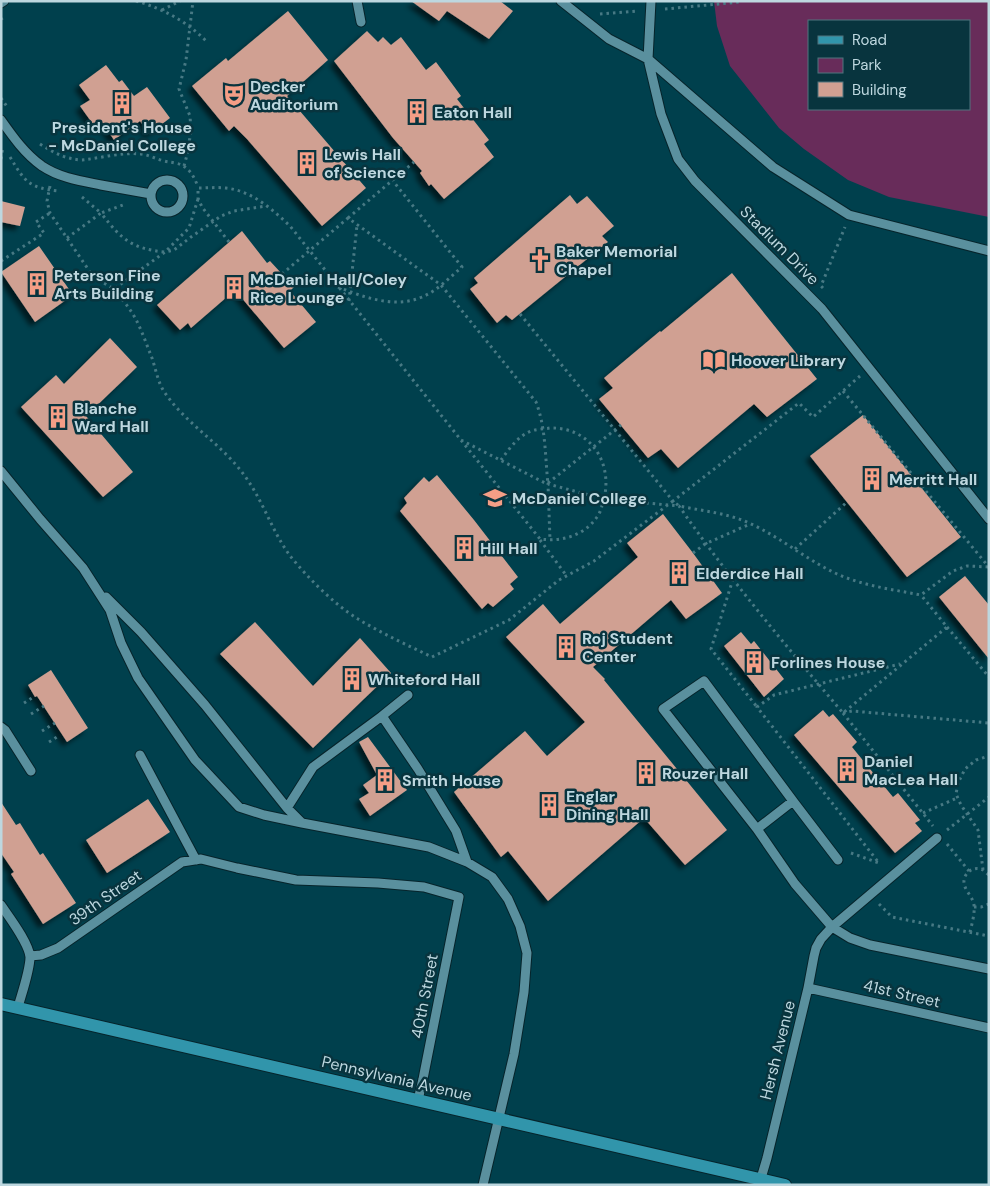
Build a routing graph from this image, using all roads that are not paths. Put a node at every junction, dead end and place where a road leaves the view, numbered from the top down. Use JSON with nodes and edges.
{"nodes":[{"id":1,"x":357,"y":1,"type":"edge"},
{"id":2,"x":560,"y":1,"type":"edge"},
{"id":3,"x":651,"y":1,"type":"edge"},
{"id":4,"x":360,"y":22,"type":"dead end"},
{"id":5,"x":648,"y":59,"type":"junction"},
{"id":6,"x":1,"y":120,"type":"edge"},
{"id":7,"x":151,"y":194,"type":"dead end"},
{"id":8,"x":989,"y":251,"type":"edge"},
{"id":9,"x":1,"y":471,"type":"edge"},
{"id":10,"x":989,"y":519,"type":"edge"},
{"id":11,"x":97,"y":588,"type":"junction"},
{"id":12,"x":408,"y":695,"type":"dead end"},
{"id":13,"x":382,"y":716,"type":"junction"},
{"id":14,"x":1,"y":726,"type":"edge"},
{"id":15,"x":140,"y":755,"type":"dead end"},
{"id":16,"x":31,"y":770,"type":"dead end"},
{"id":17,"x":793,"y":801,"type":"junction"},
{"id":18,"x":288,"y":808,"type":"junction"},
{"id":19,"x":302,"y":823,"type":"junction"},
{"id":20,"x":757,"y":829,"type":"junction"},
{"id":21,"x":939,"y":837,"type":"road end"},
{"id":22,"x":196,"y":860,"type":"junction"},
{"id":23,"x":838,"y":860,"type":"dead end"},
{"id":24,"x":467,"y":862,"type":"junction"},
{"id":25,"x":1,"y":905,"type":"edge"},
{"id":26,"x":832,"y":927,"type":"junction"},
{"id":27,"x":30,"y":956,"type":"junction"},
{"id":28,"x":989,"y":969,"type":"edge"},
{"id":29,"x":808,"y":988,"type":"junction"},
{"id":30,"x":1,"y":1004,"type":"edge"},
{"id":31,"x":18,"y":1007,"type":"junction"},
{"id":32,"x":989,"y":1028,"type":"edge"},
{"id":33,"x":418,"y":1100,"type":"junction"},
{"id":34,"x":498,"y":1118,"type":"junction"},
{"id":35,"x":760,"y":1182,"type":"edge"},
{"id":36,"x":482,"y":1185,"type":"edge"},
{"id":37,"x":785,"y":1185,"type":"edge"}],
"edges":[{"from":1,"to":4,"type":"street"},
{"from":2,"to":5,"type":"street"},
{"from":3,"to":5,"type":"street","name":"Stadium Drive"},
{"from":5,"to":8,"type":"street"},
{"from":5,"to":10,"type":"street","name":"Stadium Drive"},
{"from":6,"to":7,"type":"street"},
{"from":9,"to":11,"type":"street"},
{"from":11,"to":18,"type":"street"},
{"from":11,"to":19,"type":"street"},
{"from":12,"to":13,"type":"street"},
{"from":13,"to":18,"type":"street"},
{"from":13,"to":24,"type":"street"},
{"from":14,"to":16,"type":"street"},
{"from":15,"to":22,"type":"street"},
{"from":17,"to":20,"type":"street"},
{"from":17,"to":20,"type":"street"},
{"from":17,"to":23,"type":"street"},
{"from":18,"to":19,"type":"street"},
{"from":19,"to":24,"type":"street"},
{"from":20,"to":26,"type":"street"},
{"from":21,"to":26,"type":"street","name":"Hersh Avenue"},
{"from":22,"to":27,"type":"street","name":"39th Street"},
{"from":22,"to":33,"type":"street","name":"40th Street"},
{"from":24,"to":34,"type":"street"},
{"from":25,"to":27,"type":"street"},
{"from":26,"to":28,"type":"street"},
{"from":26,"to":29,"type":"street","name":"Hersh Avenue"},
{"from":27,"to":31,"type":"street"},
{"from":29,"to":32,"type":"street","name":"41st Street"},
{"from":29,"to":35,"type":"street","name":"Hersh Avenue"},
{"from":30,"to":31,"type":"main road","name":"Pennsylvania Avenue"},
{"from":31,"to":33,"type":"main road","name":"Pennsylvania Avenue"},
{"from":33,"to":34,"type":"main road","name":"Pennsylvania Avenue"},
{"from":34,"to":35,"type":"main road","name":"Pennsylvania Avenue"},
{"from":34,"to":36,"type":"street"},
{"from":35,"to":37,"type":"main road","name":"Pennsylvania Avenue"}]}
